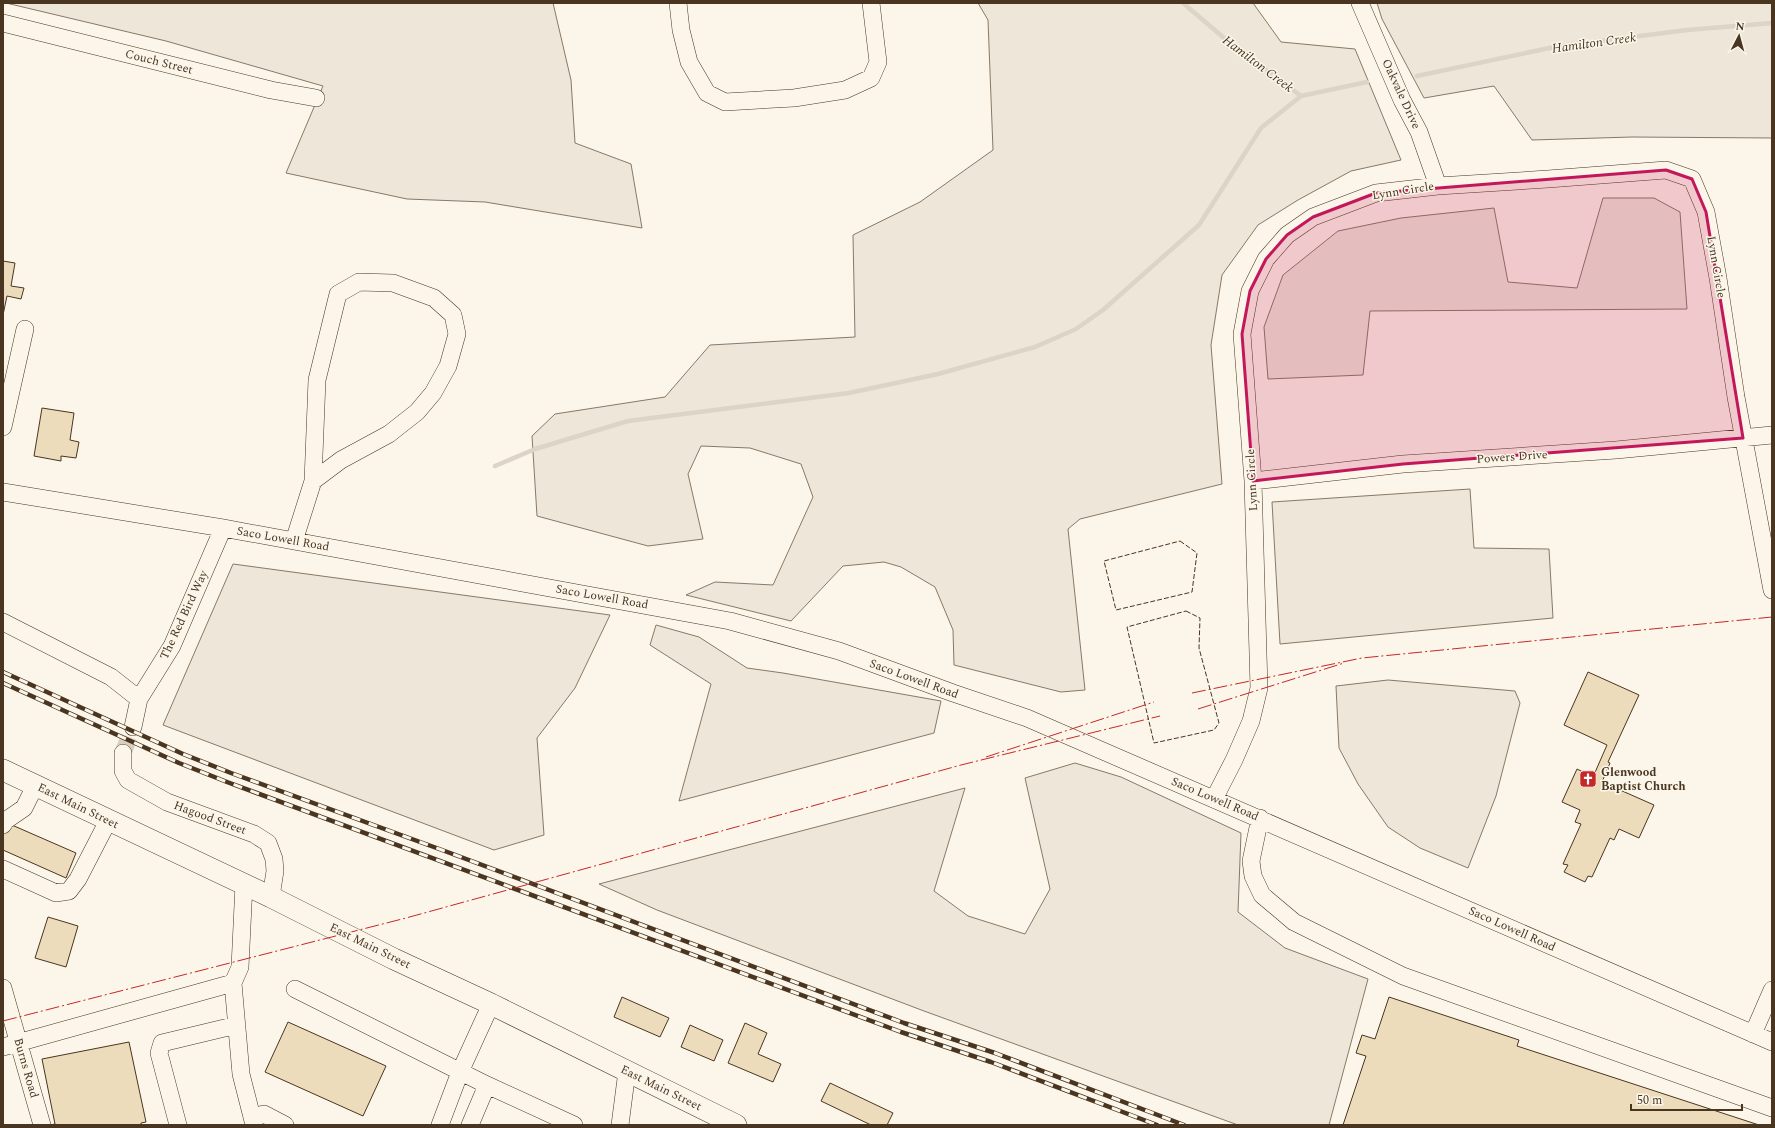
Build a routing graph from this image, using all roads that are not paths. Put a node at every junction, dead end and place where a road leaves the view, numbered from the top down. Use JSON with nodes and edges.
{"nodes":[{"id":1,"x":678,"y":3,"type":"edge"},
{"id":2,"x":871,"y":3,"type":"edge"},
{"id":3,"x":1360,"y":3,"type":"edge"},
{"id":4,"x":3,"y":23,"type":"edge"},
{"id":5,"x":316,"y":98,"type":"dead end"},
{"id":6,"x":1438,"y":186,"type":"junction"},
{"id":7,"x":25,"y":329,"type":"dead end"},
{"id":8,"x":3,"y":427,"type":"edge"},
{"id":9,"x":1772,"y":435,"type":"edge"},
{"id":10,"x":1743,"y":438,"type":"junction"},
{"id":11,"x":313,"y":481,"type":"junction"},
{"id":12,"x":1253,"y":481,"type":"junction"},
{"id":13,"x":3,"y":492,"type":"edge"},
{"id":14,"x":223,"y":528,"type":"junction"},
{"id":15,"x":294,"y":540,"type":"junction"},
{"id":16,"x":1772,"y":590,"type":"edge"},
{"id":17,"x":3,"y":622,"type":"edge"},
{"id":18,"x":139,"y":699,"type":"junction"},
{"id":19,"x":133,"y":727,"type":"tunnel mouth"},
{"id":20,"x":123,"y":753,"type":"tunnel mouth"},
{"id":21,"x":3,"y":770,"type":"edge"},
{"id":22,"x":35,"y":786,"type":"junction"},
{"id":23,"x":1214,"y":799,"type":"junction"},
{"id":24,"x":1260,"y":818,"type":"junction"},
{"id":25,"x":108,"y":821,"type":"junction"},
{"id":26,"x":3,"y":825,"type":"edge"},
{"id":27,"x":3,"y":869,"type":"edge"},
{"id":28,"x":244,"y":884,"type":"junction"},
{"id":29,"x":271,"y":897,"type":"junction"},
{"id":30,"x":233,"y":983,"type":"junction"},
{"id":31,"x":3,"y":988,"type":"edge"},
{"id":32,"x":295,"y":988,"type":"dead end"},
{"id":33,"x":1771,"y":997,"type":"edge"},
{"id":34,"x":491,"y":1004,"type":"junction"},
{"id":35,"x":237,"y":1025,"type":"junction"},
{"id":36,"x":1752,"y":1034,"type":"junction"},
{"id":37,"x":1772,"y":1042,"type":"edge"},
{"id":38,"x":11,"y":1045,"type":"edge"},
{"id":39,"x":627,"y":1071,"type":"junction"},
{"id":40,"x":460,"y":1072,"type":"junction"},
{"id":41,"x":487,"y":1085,"type":"junction"},
{"id":42,"x":1772,"y":1108,"type":"edge"},
{"id":43,"x":253,"y":1121,"type":"edge"},
{"id":44,"x":42,"y":1125,"type":"edge"},
{"id":45,"x":178,"y":1125,"type":"edge"},
{"id":46,"x":285,"y":1125,"type":"edge"},
{"id":47,"x":440,"y":1125,"type":"edge"},
{"id":48,"x":470,"y":1125,"type":"edge"},
{"id":49,"x":574,"y":1125,"type":"edge"},
{"id":50,"x":620,"y":1125,"type":"edge"},
{"id":51,"x":736,"y":1125,"type":"edge"}],
"edges":[{"from":1,"to":2,"type":"street"},
{"from":3,"to":6,"type":"street","name":"Oakvale Drive"},
{"from":4,"to":5,"type":"street","name":"Couch Street"},
{"from":6,"to":10,"type":"street","name":"Lynn Circle"},
{"from":6,"to":12,"type":"street","name":"Lynn Circle"},
{"from":7,"to":8,"type":"street"},
{"from":9,"to":10,"type":"street","name":"Powers Drive"},
{"from":10,"to":12,"type":"street","name":"Powers Drive"},
{"from":10,"to":16,"type":"street","name":"Lynn Circle"},
{"from":11,"to":11,"type":"street"},
{"from":11,"to":15,"type":"street"},
{"from":12,"to":23,"type":"street","name":"Lynn Circle"},
{"from":13,"to":14,"type":"street","name":"Saco Lowell Road"},
{"from":14,"to":15,"type":"street","name":"Saco Lowell Road"},
{"from":14,"to":18,"type":"street","name":"The Red Bird Way"},
{"from":15,"to":23,"type":"street","name":"Saco Lowell Road"},
{"from":17,"to":18,"type":"street"},
{"from":18,"to":19,"type":"street"},
{"from":20,"to":29,"type":"street","name":"Hagood Street"},
{"from":21,"to":22,"type":"main road","name":"East Main Street"},
{"from":22,"to":25,"type":"main road","name":"East Main Street"},
{"from":22,"to":26,"type":"street"},
{"from":23,"to":24,"type":"street","name":"Saco Lowell Road"},
{"from":24,"to":36,"type":"street","name":"Saco Lowell Road"},
{"from":24,"to":42,"type":"street"},
{"from":25,"to":27,"type":"street"},
{"from":25,"to":28,"type":"main road","name":"East Main Street"},
{"from":28,"to":29,"type":"main road","name":"East Main Street"},
{"from":28,"to":30,"type":"street"},
{"from":29,"to":34,"type":"main road","name":"East Main Street"},
{"from":30,"to":35,"type":"street"},
{"from":30,"to":38,"type":"street"},
{"from":31,"to":38,"type":"street","name":"Burns Road"},
{"from":32,"to":40,"type":"street"},
{"from":33,"to":36,"type":"street"},
{"from":34,"to":39,"type":"main road","name":"East Main Street"},
{"from":34,"to":40,"type":"street"},
{"from":35,"to":43,"type":"street"},
{"from":35,"to":45,"type":"street"},
{"from":36,"to":37,"type":"street","name":"Saco Lowell Road"},
{"from":38,"to":44,"type":"street","name":"Burns Road"},
{"from":39,"to":50,"type":"street"},
{"from":39,"to":51,"type":"main road","name":"East Main Street"},
{"from":40,"to":41,"type":"street"},
{"from":40,"to":47,"type":"street"},
{"from":41,"to":48,"type":"street"},
{"from":41,"to":49,"type":"street"},
{"from":43,"to":46,"type":"street"}]}
